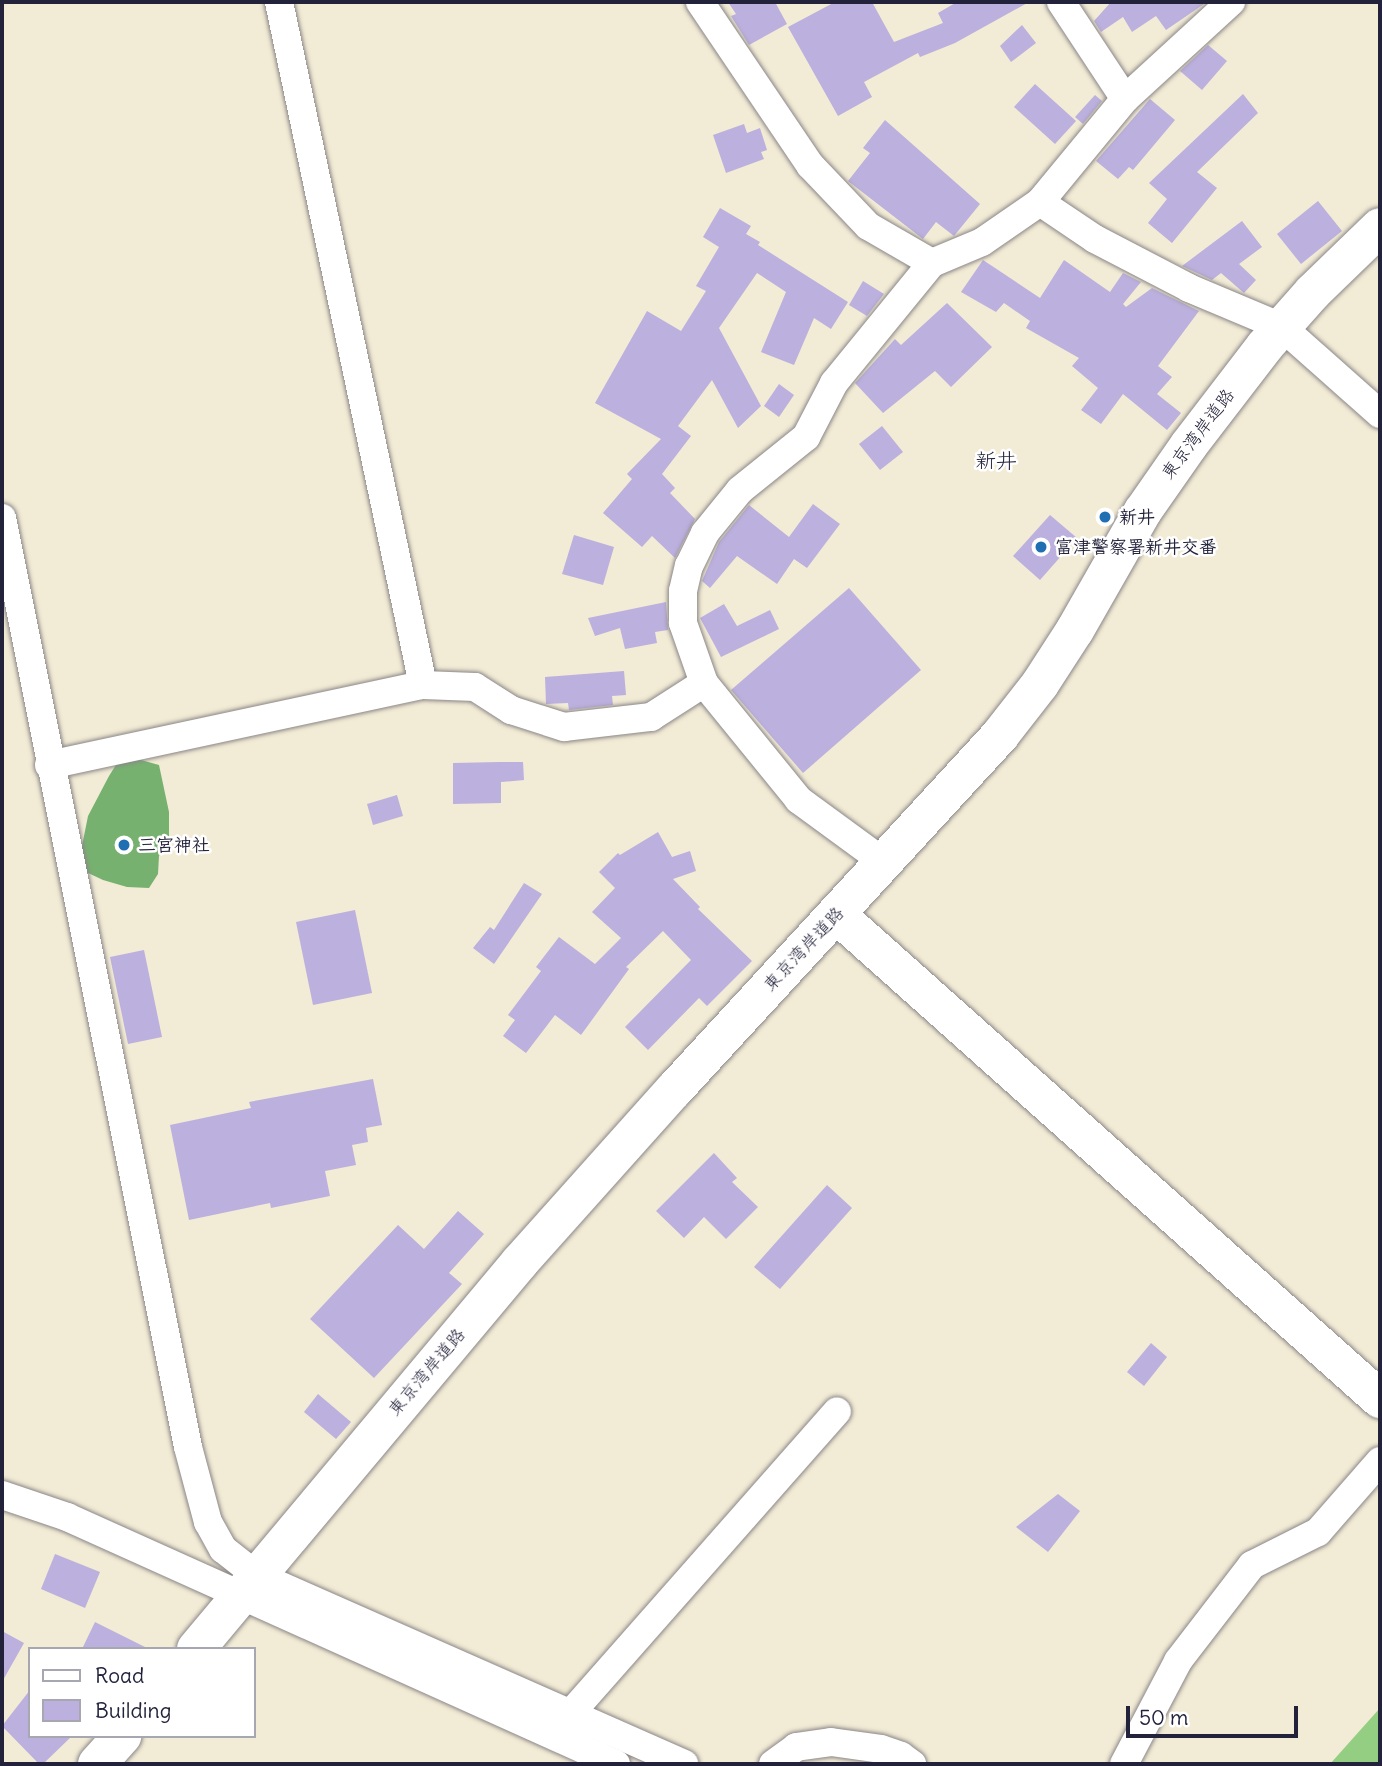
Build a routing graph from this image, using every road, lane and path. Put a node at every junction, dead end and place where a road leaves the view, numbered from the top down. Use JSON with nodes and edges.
{"nodes":[{"id":1,"x":279,"y":2,"type":"edge"},
{"id":2,"x":700,"y":2,"type":"edge"},
{"id":3,"x":1061,"y":2,"type":"edge"},
{"id":4,"x":1231,"y":2,"type":"edge"},
{"id":5,"x":1125,"y":99,"type":"junction"},
{"id":6,"x":1040,"y":202,"type":"junction"},
{"id":7,"x":1380,"y":227,"type":"edge"},
{"id":8,"x":932,"y":263,"type":"junction"},
{"id":9,"x":1282,"y":327,"type":"junction"},
{"id":10,"x":1380,"y":414,"type":"edge"},
{"id":11,"x":2,"y":518,"type":"edge"},
{"id":12,"x":5,"y":547,"type":"edge"},
{"id":13,"x":704,"y":683,"type":"junction"},
{"id":14,"x":423,"y":685,"type":"junction"},
{"id":15,"x":49,"y":765,"type":"junction"},
{"id":16,"x":884,"y":863,"type":"junction"},
{"id":17,"x":836,"y":914,"type":"junction"},
{"id":18,"x":1380,"y":1399,"type":"edge"},
{"id":19,"x":837,"y":1411,"type":"dead end"},
{"id":20,"x":1380,"y":1461,"type":"edge"},
{"id":21,"x":2,"y":1495,"type":"edge"},
{"id":22,"x":248,"y":1585,"type":"junction"},
{"id":23,"x":198,"y":1647,"type":"edge"},
{"id":24,"x":571,"y":1713,"type":"junction"},
{"id":25,"x":120,"y":1738,"type":"edge"},
{"id":26,"x":97,"y":1764,"type":"edge"},
{"id":27,"x":616,"y":1764,"type":"edge"},
{"id":28,"x":684,"y":1764,"type":"edge"},
{"id":29,"x":773,"y":1764,"type":"edge"},
{"id":30,"x":912,"y":1764,"type":"edge"},
{"id":31,"x":1124,"y":1764,"type":"edge"}],
"edges":[{"from":1,"to":14,"type":"street"},
{"from":2,"to":8,"type":"street"},
{"from":3,"to":5,"type":"street"},
{"from":4,"to":5,"type":"street"},
{"from":5,"to":6,"type":"street"},
{"from":6,"to":8,"type":"street"},
{"from":6,"to":9,"type":"street"},
{"from":7,"to":9,"type":"main road","name":"東京湾岸道路"},
{"from":8,"to":13,"type":"street"},
{"from":9,"to":10,"type":"street"},
{"from":9,"to":16,"type":"main road","name":"東京湾岸道路"},
{"from":11,"to":12,"type":"street"},
{"from":12,"to":15,"type":"street"},
{"from":13,"to":14,"type":"street"},
{"from":13,"to":16,"type":"street"},
{"from":14,"to":15,"type":"street"},
{"from":15,"to":22,"type":"street"},
{"from":16,"to":17,"type":"main road","name":"東京湾岸道路"},
{"from":17,"to":18,"type":"main road"},
{"from":17,"to":22,"type":"main road","name":"東京湾岸道路"},
{"from":19,"to":24,"type":"street"},
{"from":20,"to":31,"type":"street"},
{"from":21,"to":22,"type":"street"},
{"from":22,"to":23,"type":"main road","name":"東京湾岸道路"},
{"from":22,"to":24,"type":"street"},
{"from":22,"to":27,"type":"street"},
{"from":24,"to":28,"type":"street"},
{"from":25,"to":26,"type":"main road"},
{"from":29,"to":30,"type":"street"}]}
